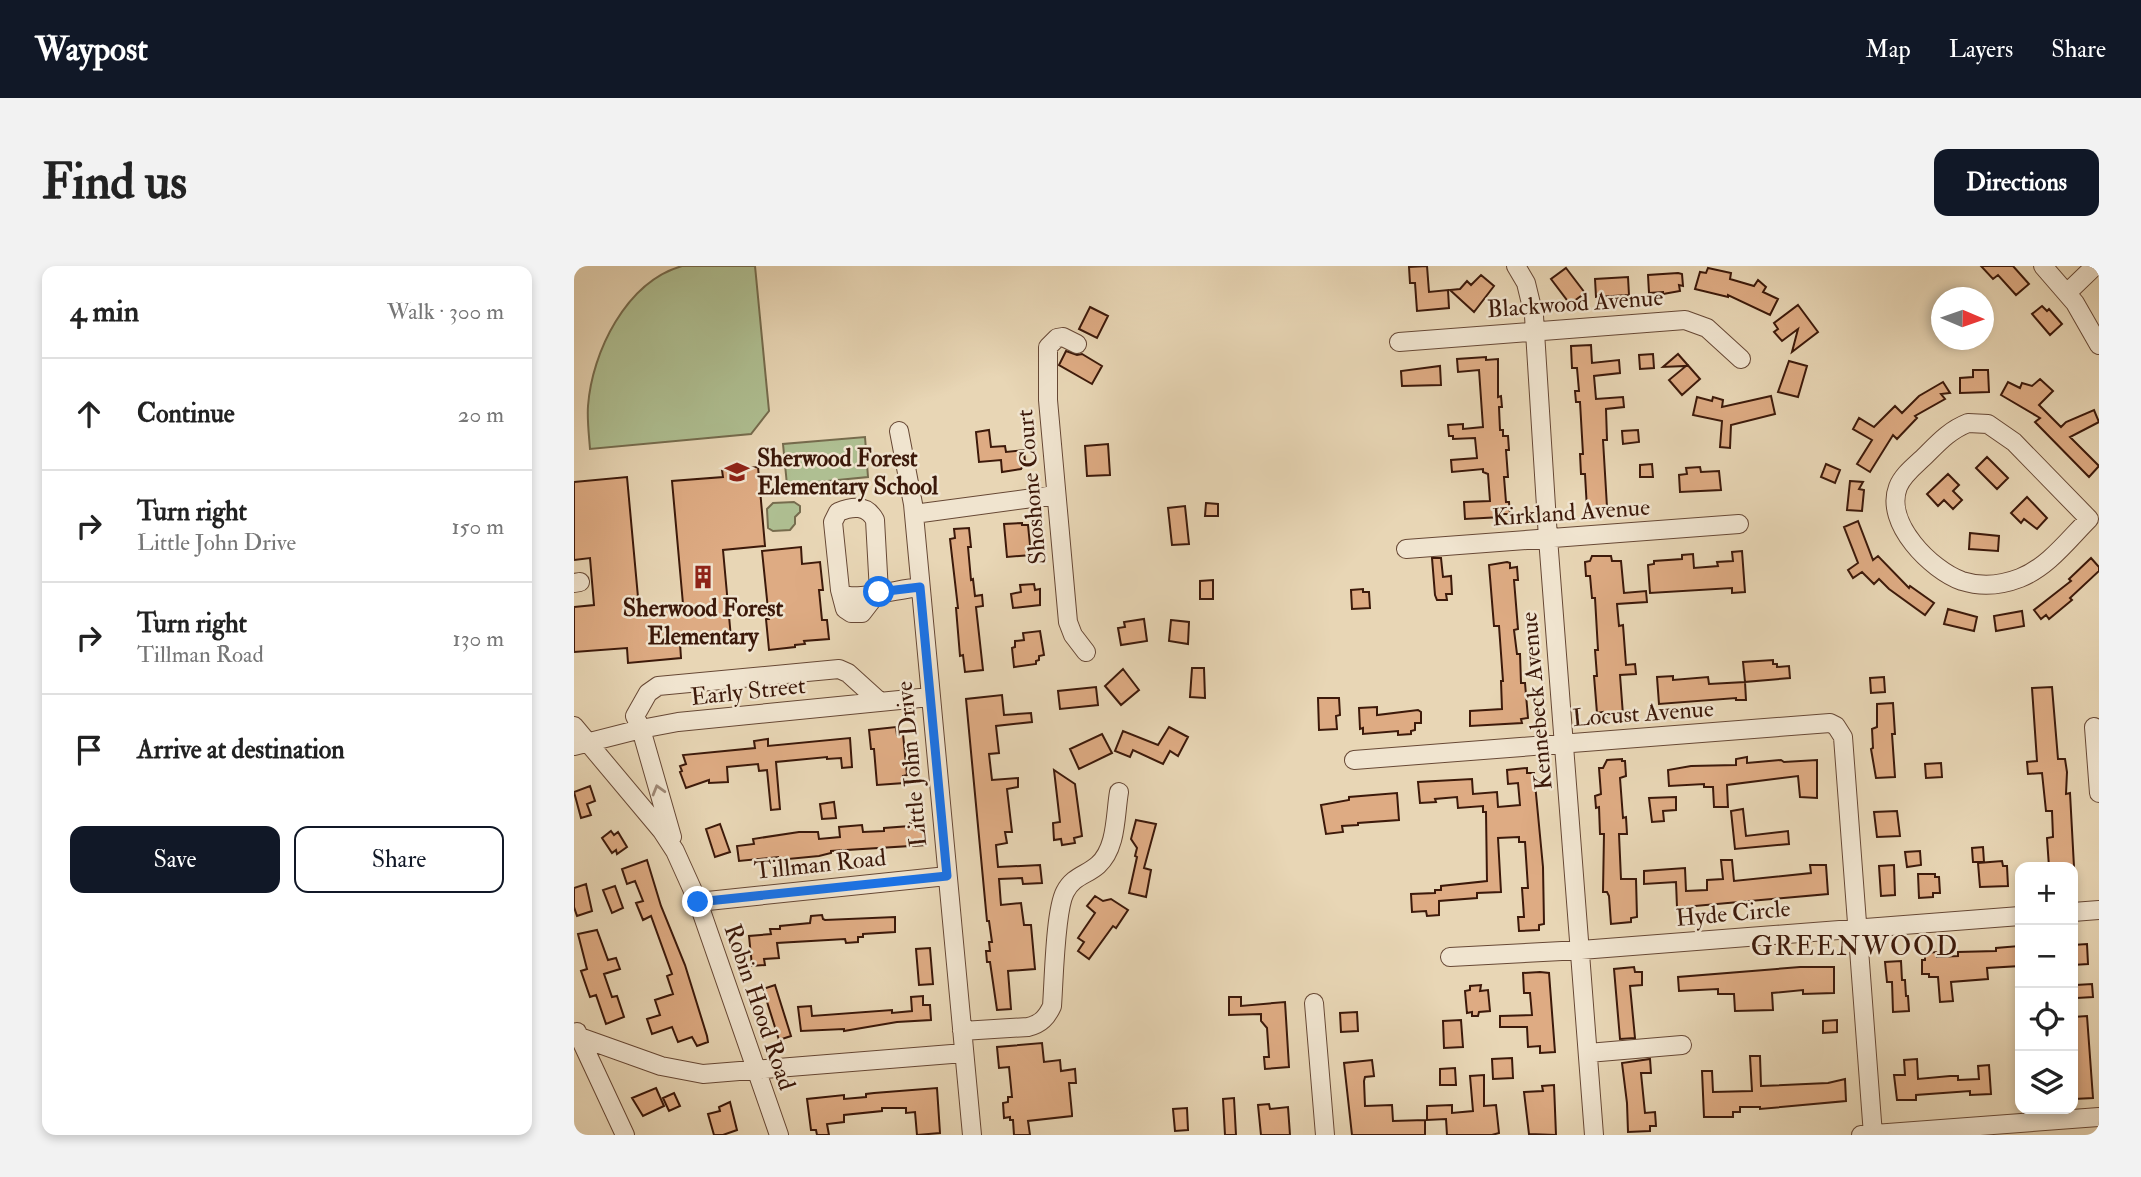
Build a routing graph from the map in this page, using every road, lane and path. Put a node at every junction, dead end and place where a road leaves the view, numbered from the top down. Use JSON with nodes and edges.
{"nodes":[{"id":1,"x":1516,"y":266,"type":"edge"},
{"id":2,"x":2043,"y":266,"type":"edge"},
{"id":3,"x":2095,"y":266,"type":"edge"},
{"id":4,"x":2068,"y":292,"type":"junction"},
{"id":5,"x":1535,"y":331,"type":"junction"},
{"id":6,"x":1399,"y":342,"type":"dead end"},
{"id":7,"x":1077,"y":344,"type":"dead end"},
{"id":8,"x":2099,"y":345,"type":"edge"},
{"id":9,"x":1741,"y":359,"type":"dead end"},
{"id":10,"x":899,"y":430,"type":"dead end"},
{"id":11,"x":1055,"y":495,"type":"junction"},
{"id":12,"x":914,"y":514,"type":"junction"},
{"id":13,"x":2094,"y":514,"type":"edge"},
{"id":14,"x":1740,"y":524,"type":"dead end"},
{"id":15,"x":1548,"y":538,"type":"junction"},
{"id":16,"x":1406,"y":549,"type":"dead end"},
{"id":17,"x":920,"y":587,"type":"junction"},
{"id":18,"x":876,"y":593,"type":"junction"},
{"id":19,"x":1086,"y":652,"type":"dead end"},
{"id":20,"x":930,"y":697,"type":"junction"},
{"id":21,"x":880,"y":702,"type":"junction"},
{"id":22,"x":574,"y":726,"type":"edge"},
{"id":23,"x":2094,"y":727,"type":"dead end"},
{"id":24,"x":641,"y":729,"type":"junction"},
{"id":25,"x":1564,"y":743,"type":"junction"},
{"id":26,"x":581,"y":744,"type":"edge"},
{"id":27,"x":1354,"y":761,"type":"dead end"},
{"id":28,"x":1119,"y":792,"type":"dead end"},
{"id":29,"x":2099,"y":793,"type":"edge"},
{"id":30,"x":675,"y":851,"type":"junction"},
{"id":31,"x":947,"y":876,"type":"junction"},
{"id":32,"x":698,"y":902,"type":"junction"},
{"id":33,"x":2099,"y":910,"type":"edge"},
{"id":34,"x":2078,"y":912,"type":"edge"},
{"id":35,"x":2015,"y":916,"type":"edge"},
{"id":36,"x":1857,"y":928,"type":"junction"},
{"id":37,"x":1581,"y":950,"type":"junction"},
{"id":38,"x":1450,"y":957,"type":"dead end"},
{"id":39,"x":1314,"y":1003,"type":"dead end"},
{"id":40,"x":962,"y":1031,"type":"junction"},
{"id":41,"x":576,"y":1032,"type":"edge"},
{"id":42,"x":1682,"y":1045,"type":"dead end"},
{"id":43,"x":964,"y":1053,"type":"junction"},
{"id":44,"x":1588,"y":1053,"type":"junction"},
{"id":45,"x":756,"y":1071,"type":"junction"},
{"id":46,"x":2099,"y":1117,"type":"edge"},
{"id":47,"x":625,"y":1135,"type":"edge"},
{"id":48,"x":779,"y":1135,"type":"edge"},
{"id":49,"x":972,"y":1135,"type":"edge"},
{"id":50,"x":1325,"y":1135,"type":"edge"},
{"id":51,"x":1594,"y":1135,"type":"edge"},
{"id":52,"x":1869,"y":1135,"type":"edge"}],
"edges":[{"from":1,"to":5,"type":"street","name":"Kennebeck Avenue"},
{"from":2,"to":4,"type":"street"},
{"from":3,"to":4,"type":"street"},
{"from":4,"to":8,"type":"street"},
{"from":5,"to":6,"type":"street","name":"Blackwood Avenue"},
{"from":5,"to":9,"type":"street","name":"Blackwood Avenue"},
{"from":5,"to":15,"type":"street","name":"Kennebeck Avenue"},
{"from":7,"to":11,"type":"street","name":"Shoshone Court"},
{"from":10,"to":12,"type":"street","name":"Little John Drive"},
{"from":11,"to":12,"type":"street"},
{"from":11,"to":19,"type":"street","name":"Shoshone Court"},
{"from":12,"to":17,"type":"street","name":"Little John Drive"},
{"from":13,"to":13,"type":"street"},
{"from":14,"to":15,"type":"street","name":"Kirkland Avenue"},
{"from":15,"to":16,"type":"street","name":"Kirkland Avenue"},
{"from":15,"to":25,"type":"street","name":"Kennebeck Avenue"},
{"from":17,"to":18,"type":"street"},
{"from":17,"to":20,"type":"street","name":"Little John Drive"},
{"from":18,"to":18,"type":"street"},
{"from":20,"to":21,"type":"street","name":"Early Street"},
{"from":20,"to":31,"type":"street","name":"Little John Drive"},
{"from":21,"to":24,"type":"street","name":"Early Street"},
{"from":21,"to":24,"type":"street"},
{"from":22,"to":26,"type":"street","name":"Robin Hood Road"},
{"from":23,"to":29,"type":"street"},
{"from":24,"to":26,"type":"street","name":"Early Street"},
{"from":30,"to":24,"type":"street","one_way":true},
{"from":25,"to":27,"type":"street","name":"Locust Avenue"},
{"from":25,"to":36,"type":"street","name":"Locust Avenue"},
{"from":25,"to":37,"type":"street","name":"Kennebeck Avenue"},
{"from":26,"to":30,"type":"street","name":"Robin Hood Road"},
{"from":28,"to":40,"type":"street"},
{"from":30,"to":32,"type":"street","name":"Robin Hood Road"},
{"from":31,"to":32,"type":"street","name":"Tillman Road"},
{"from":31,"to":40,"type":"street","name":"Little John Drive"},
{"from":32,"to":45,"type":"street","name":"Robin Hood Road"},
{"from":33,"to":34,"type":"street"},
{"from":35,"to":36,"type":"street","name":"Hyde Circle"},
{"from":36,"to":37,"type":"street","name":"Hyde Circle"},
{"from":36,"to":52,"type":"street"},
{"from":37,"to":38,"type":"street","name":"Hyde Circle"},
{"from":37,"to":44,"type":"street","name":"Kennebeck Avenue"},
{"from":39,"to":50,"type":"street"},
{"from":40,"to":43,"type":"street","name":"Little John Drive"},
{"from":41,"to":45,"type":"street"},
{"from":41,"to":47,"type":"street"},
{"from":42,"to":44,"type":"street"},
{"from":43,"to":45,"type":"street"},
{"from":43,"to":49,"type":"street","name":"Little John Drive"},
{"from":44,"to":51,"type":"street","name":"Kennebeck Avenue"},
{"from":45,"to":48,"type":"street","name":"Robin Hood Road"},
{"from":46,"to":52,"type":"street"}]}
